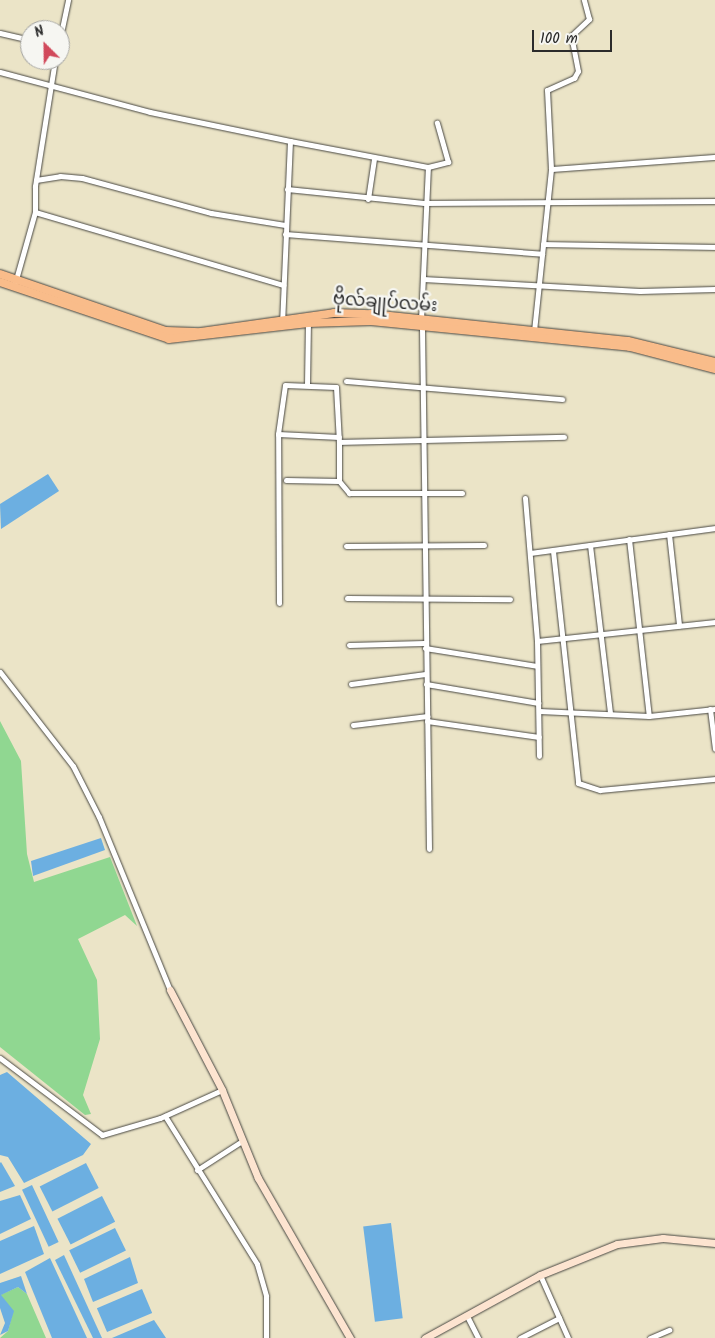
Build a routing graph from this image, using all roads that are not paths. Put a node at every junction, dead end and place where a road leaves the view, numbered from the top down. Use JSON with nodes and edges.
{"nodes":[{"id":1,"x":68,"y":0,"type":"edge"},
{"id":2,"x":584,"y":0,"type":"edge"},
{"id":3,"x":64,"y":20,"type":"edge"},
{"id":4,"x":0,"y":33,"type":"edge"},
{"id":5,"x":20,"y":38,"type":"edge"},
{"id":6,"x":53,"y":70,"type":"edge"},
{"id":7,"x":0,"y":72,"type":"edge"},
{"id":8,"x":50,"y":83,"type":"junction"},
{"id":9,"x":437,"y":123,"type":"dead end"},
{"id":10,"x":290,"y":140,"type":"junction"},
{"id":11,"x":715,"y":157,"type":"edge"},
{"id":12,"x":374,"y":159,"type":"junction"},
{"id":13,"x":428,"y":167,"type":"junction"},
{"id":14,"x":551,"y":168,"type":"junction"},
{"id":15,"x":36,"y":180,"type":"junction"},
{"id":16,"x":287,"y":189,"type":"junction"},
{"id":17,"x":368,"y":199,"type":"junction"},
{"id":18,"x":548,"y":200,"type":"junction"},
{"id":19,"x":715,"y":201,"type":"edge"},
{"id":20,"x":426,"y":203,"type":"junction"},
{"id":21,"x":35,"y":212,"type":"junction"},
{"id":22,"x":285,"y":226,"type":"junction"},
{"id":23,"x":285,"y":234,"type":"junction"},
{"id":24,"x":543,"y":244,"type":"junction"},
{"id":25,"x":424,"y":245,"type":"junction"},
{"id":26,"x":715,"y":247,"type":"edge"},
{"id":27,"x":542,"y":254,"type":"junction"},
{"id":28,"x":0,"y":274,"type":"edge"},
{"id":29,"x":423,"y":279,"type":"junction"},
{"id":30,"x":0,"y":282,"type":"edge"},
{"id":31,"x":15,"y":285,"type":"junction"},
{"id":32,"x":283,"y":285,"type":"junction"},
{"id":33,"x":538,"y":285,"type":"junction"},
{"id":34,"x":715,"y":289,"type":"edge"},
{"id":35,"x":282,"y":323,"type":"junction"},
{"id":36,"x":308,"y":323,"type":"junction"},
{"id":37,"x":422,"y":324,"type":"junction"},
{"id":38,"x":534,"y":331,"type":"junction"},
{"id":39,"x":715,"y":362,"type":"edge"},
{"id":40,"x":715,"y":369,"type":"edge"},
{"id":41,"x":346,"y":381,"type":"dead end"},
{"id":42,"x":307,"y":385,"type":"junction"},
{"id":43,"x":421,"y":387,"type":"junction"},
{"id":44,"x":562,"y":399,"type":"dead end"},
{"id":45,"x":278,"y":434,"type":"junction"},
{"id":46,"x":564,"y":437,"type":"dead end"},
{"id":47,"x":339,"y":439,"type":"junction"},
{"id":48,"x":421,"y":441,"type":"junction"},
{"id":49,"x":286,"y":480,"type":"dead end"},
{"id":50,"x":339,"y":481,"type":"junction"},
{"id":51,"x":462,"y":493,"type":"dead end"},
{"id":52,"x":421,"y":494,"type":"junction"},
{"id":53,"x":524,"y":498,"type":"dead end"},
{"id":54,"x":715,"y":528,"type":"edge"},
{"id":55,"x":669,"y":534,"type":"junction"},
{"id":56,"x":629,"y":539,"type":"junction"},
{"id":57,"x":422,"y":545,"type":"junction"},
{"id":58,"x":484,"y":545,"type":"dead end"},
{"id":59,"x":590,"y":545,"type":"junction"},
{"id":60,"x":346,"y":546,"type":"dead end"},
{"id":61,"x":553,"y":551,"type":"junction"},
{"id":62,"x":530,"y":553,"type":"junction"},
{"id":63,"x":347,"y":598,"type":"dead end"},
{"id":64,"x":423,"y":598,"type":"junction"},
{"id":65,"x":510,"y":599,"type":"dead end"},
{"id":66,"x":279,"y":603,"type":"dead end"},
{"id":67,"x":715,"y":622,"type":"edge"},
{"id":68,"x":679,"y":624,"type":"junction"},
{"id":69,"x":640,"y":628,"type":"junction"},
{"id":70,"x":600,"y":634,"type":"junction"},
{"id":71,"x":562,"y":638,"type":"junction"},
{"id":72,"x":536,"y":641,"type":"junction"},
{"id":73,"x":349,"y":645,"type":"dead end"},
{"id":74,"x":425,"y":645,"type":"junction"},
{"id":75,"x":537,"y":666,"type":"junction"},
{"id":76,"x":0,"y":672,"type":"edge"},
{"id":77,"x":425,"y":674,"type":"junction"},
{"id":78,"x":351,"y":684,"type":"dead end"},
{"id":79,"x":426,"y":684,"type":"junction"},
{"id":80,"x":538,"y":703,"type":"junction"},
{"id":81,"x":713,"y":709,"type":"edge"},
{"id":82,"x":538,"y":710,"type":"junction"},
{"id":83,"x":569,"y":710,"type":"junction"},
{"id":84,"x":610,"y":713,"type":"junction"},
{"id":85,"x":649,"y":716,"type":"junction"},
{"id":86,"x":427,"y":719,"type":"junction"},
{"id":87,"x":353,"y":725,"type":"dead end"},
{"id":88,"x":539,"y":737,"type":"junction"},
{"id":89,"x":715,"y":749,"type":"edge"},
{"id":90,"x":539,"y":756,"type":"dead end"},
{"id":91,"x":715,"y":779,"type":"edge"},
{"id":92,"x":429,"y":848,"type":"dead end"},
{"id":93,"x":170,"y":990,"type":"joint"},
{"id":94,"x":0,"y":1058,"type":"edge"},
{"id":95,"x":8,"y":1064,"type":"junction"},
{"id":96,"x":0,"y":1068,"type":"edge"},
{"id":97,"x":222,"y":1090,"type":"junction"},
{"id":98,"x":165,"y":1116,"type":"junction"},
{"id":99,"x":242,"y":1141,"type":"junction"},
{"id":100,"x":197,"y":1170,"type":"junction"},
{"id":101,"x":715,"y":1243,"type":"edge"},
{"id":102,"x":540,"y":1275,"type":"junction"},
{"id":103,"x":467,"y":1316,"type":"junction"},
{"id":104,"x":559,"y":1318,"type":"junction"},
{"id":105,"x":669,"y":1330,"type":"dead end"},
{"id":106,"x":266,"y":1338,"type":"edge"},
{"id":107,"x":350,"y":1338,"type":"edge"},
{"id":108,"x":425,"y":1338,"type":"edge"},
{"id":109,"x":478,"y":1338,"type":"edge"},
{"id":110,"x":520,"y":1338,"type":"edge"},
{"id":111,"x":568,"y":1338,"type":"edge"},
{"id":112,"x":650,"y":1338,"type":"edge"}],
"edges":[{"from":1,"to":3,"type":"street"},
{"from":2,"to":14,"type":"street"},
{"from":4,"to":5,"type":"street"},
{"from":6,"to":8,"type":"street"},
{"from":7,"to":8,"type":"street"},
{"from":8,"to":10,"type":"street"},
{"from":8,"to":15,"type":"street"},
{"from":9,"to":13,"type":"street"},
{"from":10,"to":12,"type":"street"},
{"from":10,"to":16,"type":"street"},
{"from":11,"to":14,"type":"street"},
{"from":12,"to":13,"type":"street"},
{"from":12,"to":17,"type":"street"},
{"from":13,"to":20,"type":"street"},
{"from":14,"to":18,"type":"street"},
{"from":15,"to":21,"type":"street"},
{"from":15,"to":22,"type":"street"},
{"from":16,"to":17,"type":"street"},
{"from":16,"to":22,"type":"street"},
{"from":17,"to":20,"type":"street"},
{"from":18,"to":19,"type":"street"},
{"from":18,"to":20,"type":"street"},
{"from":18,"to":24,"type":"street"},
{"from":20,"to":25,"type":"street"},
{"from":21,"to":31,"type":"street"},
{"from":21,"to":32,"type":"street"},
{"from":22,"to":23,"type":"street"},
{"from":23,"to":25,"type":"street"},
{"from":23,"to":32,"type":"street"},
{"from":24,"to":26,"type":"street"},
{"from":24,"to":27,"type":"street"},
{"from":25,"to":27,"type":"street"},
{"from":25,"to":29,"type":"street"},
{"from":27,"to":33,"type":"street"},
{"from":28,"to":31,"type":"main road","name":"ဗိုလ်ချုပ်လမ်း"},
{"from":29,"to":33,"type":"street"},
{"from":29,"to":37,"type":"street"},
{"from":30,"to":31,"type":"main road","name":"ဗိုလ်ချုပ်လမ်း"},
{"from":31,"to":35,"type":"main road","name":"ဗိုလ်ချုပ်လမ်း"},
{"from":32,"to":35,"type":"street"},
{"from":33,"to":34,"type":"street"},
{"from":33,"to":38,"type":"street"},
{"from":35,"to":36,"type":"main road","name":"ဗိုလ်ချုပ်လမ်း"},
{"from":35,"to":37,"type":"main road","name":"ဗိုလ်ချုပ်လမ်း"},
{"from":36,"to":37,"type":"main road","name":"ဗိုလ်ချုပ်လမ်း"},
{"from":36,"to":42,"type":"street"},
{"from":37,"to":38,"type":"main road","name":"ဗိုလ်ချုပ်လမ်း"},
{"from":37,"to":40,"type":"main road","name":"ဗိုလ်ချုပ်လမ်း"},
{"from":37,"to":43,"type":"street"},
{"from":38,"to":39,"type":"main road","name":"ဗိုလ်ချုပ်လမ်း"},
{"from":41,"to":43,"type":"street"},
{"from":42,"to":45,"type":"street"},
{"from":42,"to":47,"type":"street"},
{"from":43,"to":44,"type":"street"},
{"from":43,"to":48,"type":"street"},
{"from":45,"to":47,"type":"street"},
{"from":45,"to":66,"type":"street"},
{"from":46,"to":48,"type":"street"},
{"from":47,"to":48,"type":"street"},
{"from":47,"to":50,"type":"street"},
{"from":48,"to":52,"type":"street"},
{"from":49,"to":50,"type":"street"},
{"from":50,"to":52,"type":"street"},
{"from":51,"to":52,"type":"street"},
{"from":52,"to":57,"type":"street"},
{"from":53,"to":62,"type":"street"},
{"from":54,"to":55,"type":"street"},
{"from":55,"to":56,"type":"street"},
{"from":55,"to":68,"type":"street"},
{"from":56,"to":59,"type":"street"},
{"from":56,"to":69,"type":"street"},
{"from":57,"to":58,"type":"street"},
{"from":57,"to":60,"type":"street"},
{"from":57,"to":64,"type":"street"},
{"from":59,"to":61,"type":"street"},
{"from":59,"to":70,"type":"street"},
{"from":61,"to":62,"type":"street"},
{"from":61,"to":71,"type":"street"},
{"from":62,"to":72,"type":"street"},
{"from":63,"to":64,"type":"street"},
{"from":64,"to":65,"type":"street"},
{"from":64,"to":74,"type":"street"},
{"from":67,"to":68,"type":"street"},
{"from":68,"to":69,"type":"street"},
{"from":69,"to":70,"type":"street"},
{"from":69,"to":85,"type":"street"},
{"from":70,"to":71,"type":"street"},
{"from":70,"to":84,"type":"street"},
{"from":71,"to":72,"type":"street"},
{"from":71,"to":83,"type":"street"},
{"from":72,"to":75,"type":"street"},
{"from":73,"to":74,"type":"street"},
{"from":74,"to":75,"type":"street"},
{"from":74,"to":77,"type":"street"},
{"from":75,"to":80,"type":"street"},
{"from":76,"to":93,"type":"street"},
{"from":77,"to":78,"type":"street"},
{"from":77,"to":79,"type":"street"},
{"from":79,"to":80,"type":"street"},
{"from":79,"to":86,"type":"street"},
{"from":80,"to":82,"type":"street"},
{"from":81,"to":85,"type":"street"},
{"from":81,"to":89,"type":"street"},
{"from":82,"to":83,"type":"street"},
{"from":82,"to":88,"type":"street"},
{"from":83,"to":84,"type":"street"},
{"from":83,"to":91,"type":"street"},
{"from":84,"to":85,"type":"street"},
{"from":86,"to":87,"type":"street"},
{"from":86,"to":88,"type":"street"},
{"from":86,"to":92,"type":"street"},
{"from":88,"to":90,"type":"street"},
{"from":93,"to":97,"type":"street"},
{"from":94,"to":95,"type":"street"},
{"from":95,"to":96,"type":"street"},
{"from":95,"to":98,"type":"street"},
{"from":97,"to":98,"type":"street"},
{"from":97,"to":99,"type":"street"},
{"from":98,"to":100,"type":"street"},
{"from":99,"to":100,"type":"street"},
{"from":99,"to":107,"type":"street"},
{"from":100,"to":106,"type":"street"},
{"from":101,"to":102,"type":"street"},
{"from":102,"to":103,"type":"street"},
{"from":102,"to":104,"type":"street"},
{"from":103,"to":108,"type":"street"},
{"from":103,"to":109,"type":"street"},
{"from":104,"to":110,"type":"street"},
{"from":104,"to":111,"type":"street"},
{"from":105,"to":112,"type":"street"}]}
